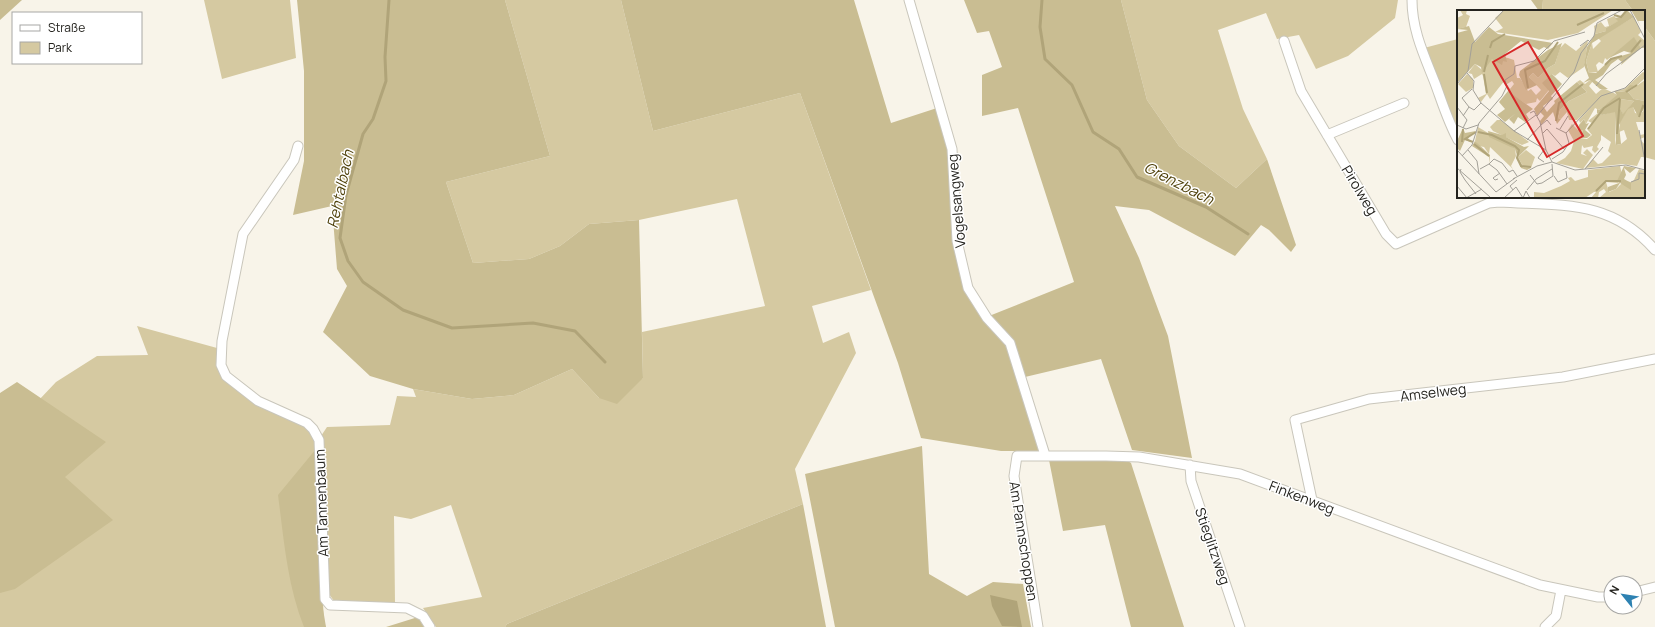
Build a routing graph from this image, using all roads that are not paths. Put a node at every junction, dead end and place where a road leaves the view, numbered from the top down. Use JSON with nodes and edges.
{"nodes":[{"id":1,"x":909,"y":0,"type":"edge"},
{"id":2,"x":1412,"y":0,"type":"edge"},
{"id":3,"x":1284,"y":41,"type":"dead end"},
{"id":4,"x":1404,"y":103,"type":"dead end"},
{"id":5,"x":1327,"y":135,"type":"junction"},
{"id":6,"x":1457,"y":138,"type":"edge"},
{"id":7,"x":298,"y":146,"type":"dead end"},
{"id":8,"x":1488,"y":200,"type":"edge"},
{"id":9,"x":1655,"y":250,"type":"edge"},
{"id":10,"x":1655,"y":359,"type":"edge"},
{"id":11,"x":1045,"y":455,"type":"junction"},
{"id":12,"x":1016,"y":456,"type":"joint"},
{"id":13,"x":1190,"y":465,"type":"junction"},
{"id":14,"x":1312,"y":500,"type":"junction"},
{"id":15,"x":1655,"y":588,"type":"edge"},
{"id":16,"x":1561,"y":590,"type":"junction"},
{"id":17,"x":1643,"y":590,"type":"edge"},
{"id":18,"x":1603,"y":597,"type":"edge"},
{"id":19,"x":1548,"y":626,"type":"edge"},
{"id":20,"x":430,"y":627,"type":"edge"},
{"id":21,"x":1038,"y":627,"type":"edge"},
{"id":22,"x":1240,"y":627,"type":"edge"}],
"edges":[{"from":1,"to":11,"type":"street","name":"Vogelsangweg"},
{"from":2,"to":6,"type":"street"},
{"from":3,"to":5,"type":"street","name":"Pirolweg"},
{"from":4,"to":5,"type":"street"},
{"from":5,"to":8,"type":"street","name":"Pirolweg"},
{"from":7,"to":20,"type":"street","name":"Am Tannenbaum"},
{"from":8,"to":9,"type":"street"},
{"from":10,"to":14,"type":"street","name":"Amselweg"},
{"from":11,"to":12,"type":"street","name":"Finkenweg"},
{"from":11,"to":13,"type":"street","name":"Finkenweg"},
{"from":12,"to":21,"type":"street","name":"Am Pannschoppen"},
{"from":13,"to":14,"type":"street","name":"Finkenweg"},
{"from":13,"to":22,"type":"street","name":"Stieglitzweg"},
{"from":14,"to":16,"type":"street","name":"Finkenweg"},
{"from":15,"to":17,"type":"street"},
{"from":16,"to":18,"type":"street","name":"Finkenweg"},
{"from":16,"to":19,"type":"street"}]}
